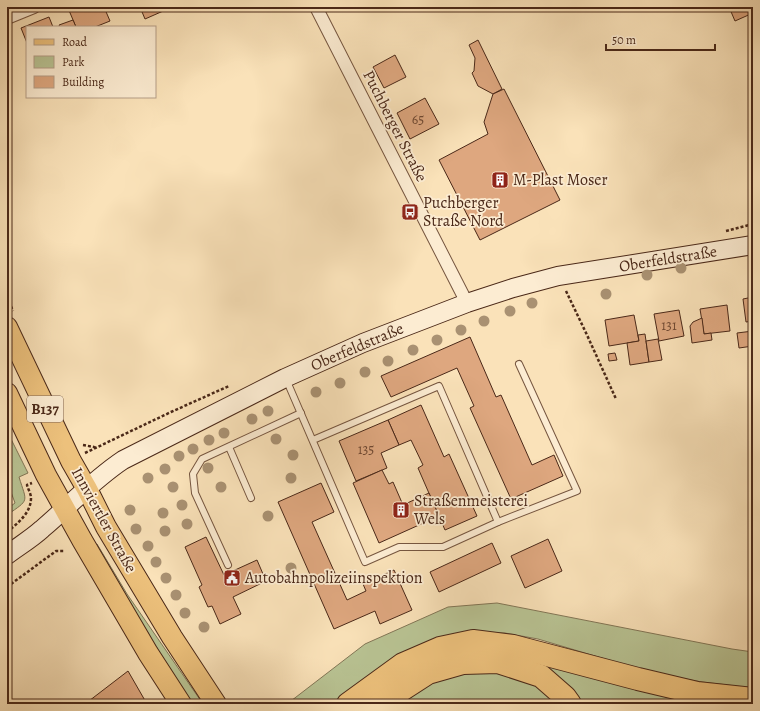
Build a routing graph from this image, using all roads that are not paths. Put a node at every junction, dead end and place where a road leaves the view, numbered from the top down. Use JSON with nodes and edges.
{"nodes":[{"id":1,"x":34,"y":7,"type":"edge"},
{"id":2,"x":316,"y":7,"type":"edge"},
{"id":3,"x":7,"y":18,"type":"edge"},
{"id":4,"x":753,"y":245,"type":"edge"},
{"id":5,"x":467,"y":303,"type":"junction"},
{"id":6,"x":7,"y":327,"type":"edge"},
{"id":7,"x":518,"y":364,"type":"dead end"},
{"id":8,"x":285,"y":378,"type":"junction"},
{"id":9,"x":7,"y":393,"type":"edge"},
{"id":10,"x":301,"y":413,"type":"junction"},
{"id":11,"x":313,"y":440,"type":"junction"},
{"id":12,"x":229,"y":447,"type":"junction"},
{"id":13,"x":87,"y":488,"type":"junction"},
{"id":14,"x":251,"y":498,"type":"dead end"},
{"id":15,"x":64,"y":509,"type":"junction"},
{"id":16,"x":498,"y":522,"type":"junction"},
{"id":17,"x":7,"y":555,"type":"edge"},
{"id":18,"x":228,"y":565,"type":"dead end"},
{"id":19,"x":753,"y":699,"type":"edge"},
{"id":20,"x":182,"y":704,"type":"edge"},
{"id":21,"x":216,"y":704,"type":"edge"},
{"id":22,"x":348,"y":704,"type":"edge"},
{"id":23,"x":380,"y":704,"type":"edge"},
{"id":24,"x":570,"y":704,"type":"edge"}],
"edges":[{"from":1,"to":3,"type":"street"},
{"from":2,"to":5,"type":"street","name":"Puchberger Straße"},
{"from":4,"to":5,"type":"main road","name":"Oberfeldstraße"},
{"from":5,"to":8,"type":"main road","name":"Oberfeldstraße"},
{"from":6,"to":13,"type":"main road","name":"Innviertler Straße","number":"B137"},
{"from":7,"to":16,"type":"lane"},
{"from":8,"to":10,"type":"lane"},
{"from":8,"to":13,"type":"main road","name":"Oberfeldstraße"},
{"from":9,"to":15,"type":"main road","name":"Innviertler Straße","number":"B137"},
{"from":10,"to":11,"type":"lane"},
{"from":10,"to":12,"type":"lane"},
{"from":11,"to":16,"type":"lane"},
{"from":11,"to":16,"type":"lane"},
{"from":12,"to":14,"type":"lane"},
{"from":12,"to":18,"type":"lane"},
{"from":13,"to":15,"type":"main road","name":"Oberfeldstraße"},
{"from":13,"to":21,"type":"main road","name":"Innviertler Straße","number":"B137"},
{"from":15,"to":17,"type":"main road","name":"Oberfeldstraße"},
{"from":15,"to":20,"type":"main road","name":"Innviertler Straße","number":"B137"},
{"from":19,"to":22,"type":"highway"},
{"from":23,"to":24,"type":"highway"}]}
